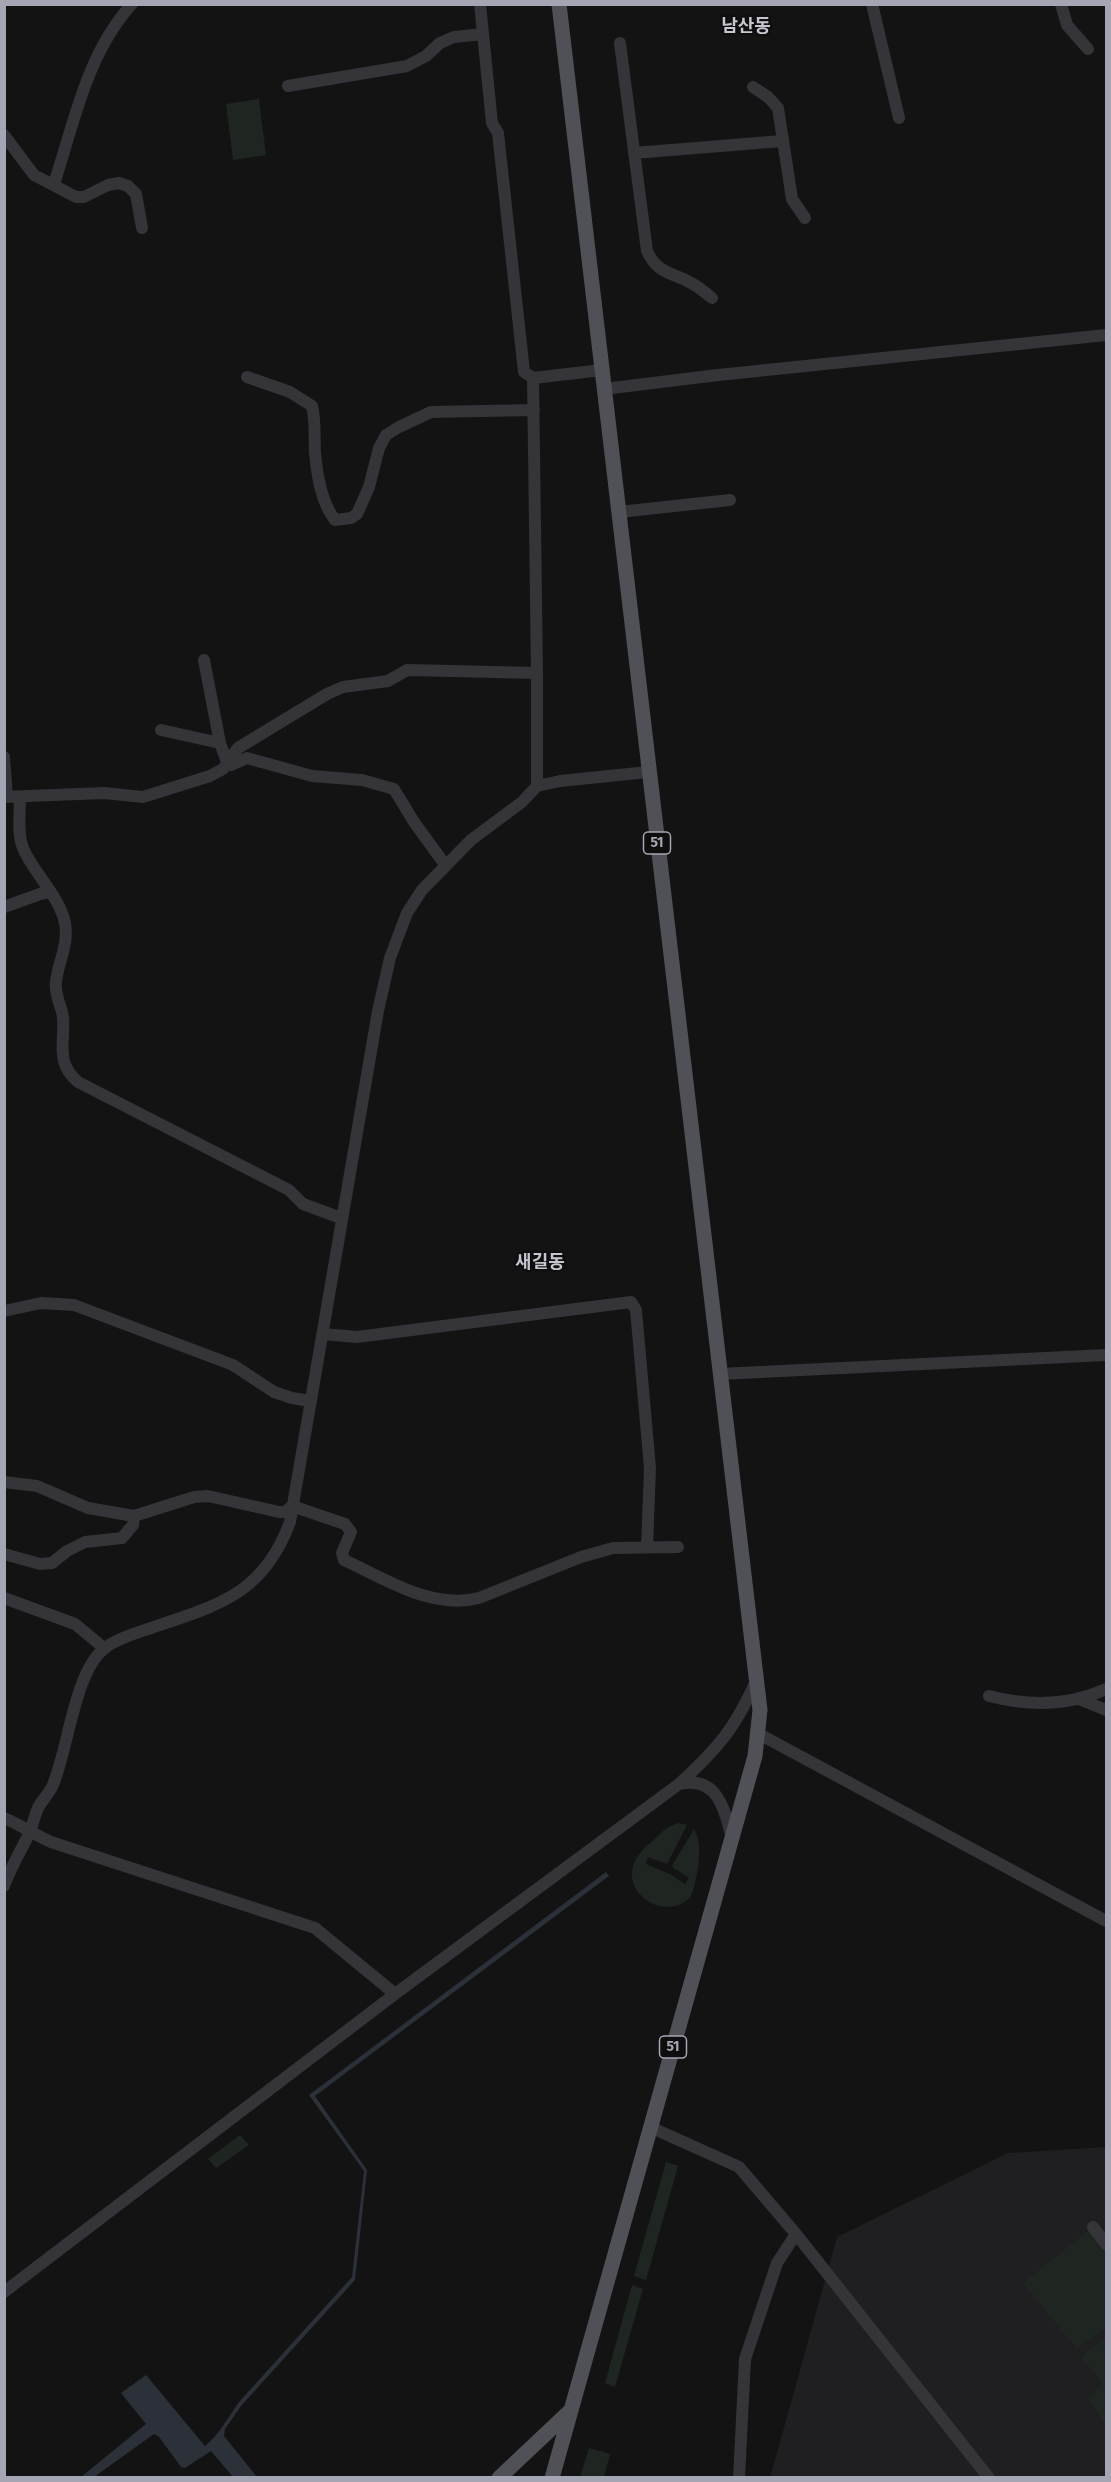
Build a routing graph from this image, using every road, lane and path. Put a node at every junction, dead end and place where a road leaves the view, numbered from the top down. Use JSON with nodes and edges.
{"nodes":[{"id":1,"x":132,"y":4,"type":"edge"},
{"id":2,"x":480,"y":4,"type":"edge"},
{"id":3,"x":559,"y":4,"type":"edge"},
{"id":4,"x":872,"y":4,"type":"edge"},
{"id":5,"x":1061,"y":4,"type":"edge"},
{"id":6,"x":483,"y":34,"type":"junction"},
{"id":7,"x":620,"y":43,"type":"dead end"},
{"id":8,"x":1088,"y":49,"type":"dead end"},
{"id":9,"x":288,"y":86,"type":"dead end"},
{"id":10,"x":753,"y":87,"type":"dead end"},
{"id":11,"x":899,"y":118,"type":"dead end"},
{"id":12,"x":4,"y":135,"type":"edge"},
{"id":13,"x":782,"y":141,"type":"junction"},
{"id":14,"x":634,"y":153,"type":"junction"},
{"id":15,"x":54,"y":184,"type":"junction"},
{"id":16,"x":805,"y":218,"type":"dead end"},
{"id":17,"x":142,"y":228,"type":"dead end"},
{"id":18,"x":712,"y":298,"type":"dead end"},
{"id":19,"x":1107,"y":335,"type":"edge"},
{"id":20,"x":602,"y":370,"type":"junction"},
{"id":21,"x":247,"y":377,"type":"dead end"},
{"id":22,"x":533,"y":378,"type":"junction"},
{"id":23,"x":604,"y":389,"type":"junction"},
{"id":24,"x":534,"y":411,"type":"junction"},
{"id":25,"x":730,"y":500,"type":"dead end"},
{"id":26,"x":620,"y":512,"type":"junction"},
{"id":27,"x":204,"y":660,"type":"dead end"},
{"id":28,"x":537,"y":673,"type":"junction"},
{"id":29,"x":161,"y":729,"type":"dead end"},
{"id":30,"x":220,"y":743,"type":"junction"},
{"id":31,"x":4,"y":758,"type":"edge"},
{"id":32,"x":226,"y":762,"type":"junction"},
{"id":33,"x":648,"y":772,"type":"junction"},
{"id":34,"x":537,"y":786,"type":"junction"},
{"id":35,"x":10,"y":797,"type":"edge"},
{"id":36,"x":446,"y":866,"type":"junction"},
{"id":37,"x":50,"y":892,"type":"junction"},
{"id":38,"x":4,"y":908,"type":"edge"},
{"id":39,"x":341,"y":1218,"type":"junction"},
{"id":40,"x":4,"y":1311,"type":"edge"},
{"id":41,"x":323,"y":1334,"type":"junction"},
{"id":42,"x":1107,"y":1355,"type":"edge"},
{"id":43,"x":720,"y":1374,"type":"junction"},
{"id":44,"x":310,"y":1401,"type":"junction"},
{"id":45,"x":4,"y":1482,"type":"edge"},
{"id":46,"x":292,"y":1506,"type":"junction"},
{"id":47,"x":134,"y":1516,"type":"junction"},
{"id":48,"x":647,"y":1546,"type":"junction"},
{"id":49,"x":678,"y":1547,"type":"dead end"},
{"id":50,"x":4,"y":1554,"type":"edge"},
{"id":51,"x":4,"y":1598,"type":"edge"},
{"id":52,"x":104,"y":1648,"type":"junction"},
{"id":53,"x":756,"y":1681,"type":"junction"},
{"id":54,"x":1107,"y":1689,"type":"edge"},
{"id":55,"x":989,"y":1696,"type":"dead end"},
{"id":56,"x":1078,"y":1700,"type":"junction"},
{"id":57,"x":1107,"y":1710,"type":"edge"},
{"id":58,"x":759,"y":1734,"type":"junction"},
{"id":59,"x":679,"y":1784,"type":"junction"},
{"id":60,"x":4,"y":1818,"type":"edge"},
{"id":61,"x":30,"y":1833,"type":"junction"},
{"id":62,"x":732,"y":1839,"type":"junction"},
{"id":63,"x":4,"y":1886,"type":"edge"},
{"id":64,"x":1107,"y":1921,"type":"edge"},
{"id":65,"x":395,"y":1994,"type":"junction"},
{"id":66,"x":650,"y":2127,"type":"junction"},
{"id":67,"x":1093,"y":2227,"type":"dead end"},
{"id":68,"x":796,"y":2234,"type":"junction"},
{"id":69,"x":1107,"y":2244,"type":"edge"},
{"id":70,"x":4,"y":2292,"type":"edge"},
{"id":71,"x":571,"y":2410,"type":"junction"},
{"id":72,"x":499,"y":2478,"type":"edge"},
{"id":73,"x":552,"y":2478,"type":"edge"},
{"id":74,"x":739,"y":2478,"type":"edge"},
{"id":75,"x":989,"y":2478,"type":"edge"}],
"edges":[{"from":1,"to":15,"type":"street"},
{"from":2,"to":6,"type":"street"},
{"from":3,"to":20,"type":"main road","number":"51"},
{"from":4,"to":11,"type":"street"},
{"from":5,"to":8,"type":"street"},
{"from":6,"to":9,"type":"street"},
{"from":6,"to":22,"type":"street"},
{"from":7,"to":14,"type":"street"},
{"from":10,"to":13,"type":"street"},
{"from":12,"to":15,"type":"street"},
{"from":13,"to":14,"type":"street"},
{"from":13,"to":16,"type":"street"},
{"from":14,"to":18,"type":"street"},
{"from":15,"to":17,"type":"street"},
{"from":19,"to":23,"type":"street"},
{"from":20,"to":22,"type":"street"},
{"from":20,"to":23,"type":"main road","number":"51"},
{"from":21,"to":24,"type":"street"},
{"from":22,"to":24,"type":"street"},
{"from":23,"to":26,"type":"main road","number":"51"},
{"from":24,"to":28,"type":"street"},
{"from":25,"to":26,"type":"street"},
{"from":26,"to":33,"type":"main road","number":"51"},
{"from":27,"to":30,"type":"street"},
{"from":28,"to":32,"type":"street"},
{"from":28,"to":34,"type":"street"},
{"from":29,"to":30,"type":"street"},
{"from":30,"to":32,"type":"street"},
{"from":31,"to":35,"type":"street"},
{"from":32,"to":35,"type":"street"},
{"from":32,"to":36,"type":"street"},
{"from":33,"to":34,"type":"street"},
{"from":33,"to":43,"type":"main road","number":"51"},
{"from":34,"to":36,"type":"street"},
{"from":35,"to":37,"type":"street"},
{"from":36,"to":39,"type":"street"},
{"from":37,"to":38,"type":"street"},
{"from":37,"to":39,"type":"street"},
{"from":39,"to":41,"type":"street"},
{"from":40,"to":44,"type":"street"},
{"from":41,"to":44,"type":"street"},
{"from":41,"to":48,"type":"street"},
{"from":42,"to":43,"type":"street"},
{"from":43,"to":53,"type":"main road","number":"51"},
{"from":44,"to":46,"type":"street"},
{"from":45,"to":47,"type":"street"},
{"from":46,"to":47,"type":"street"},
{"from":46,"to":48,"type":"street"},
{"from":46,"to":52,"type":"street"},
{"from":47,"to":50,"type":"street"},
{"from":48,"to":49,"type":"street"},
{"from":51,"to":52,"type":"street"},
{"from":52,"to":61,"type":"street"},
{"from":53,"to":58,"type":"main road","number":"51"},
{"from":53,"to":59,"type":"street"},
{"from":54,"to":56,"type":"street"},
{"from":55,"to":56,"type":"street"},
{"from":56,"to":57,"type":"street"},
{"from":58,"to":62,"type":"main road","number":"51"},
{"from":58,"to":64,"type":"street"},
{"from":59,"to":62,"type":"street"},
{"from":59,"to":65,"type":"street"},
{"from":60,"to":61,"type":"street"},
{"from":61,"to":63,"type":"street"},
{"from":61,"to":65,"type":"street"},
{"from":62,"to":66,"type":"main road","number":"51"},
{"from":65,"to":70,"type":"street"},
{"from":66,"to":68,"type":"street"},
{"from":66,"to":71,"type":"main road","number":"51"},
{"from":67,"to":69,"type":"street"},
{"from":68,"to":74,"type":"street"},
{"from":68,"to":75,"type":"street"},
{"from":71,"to":72,"type":"main road"},
{"from":71,"to":73,"type":"main road"}]}
